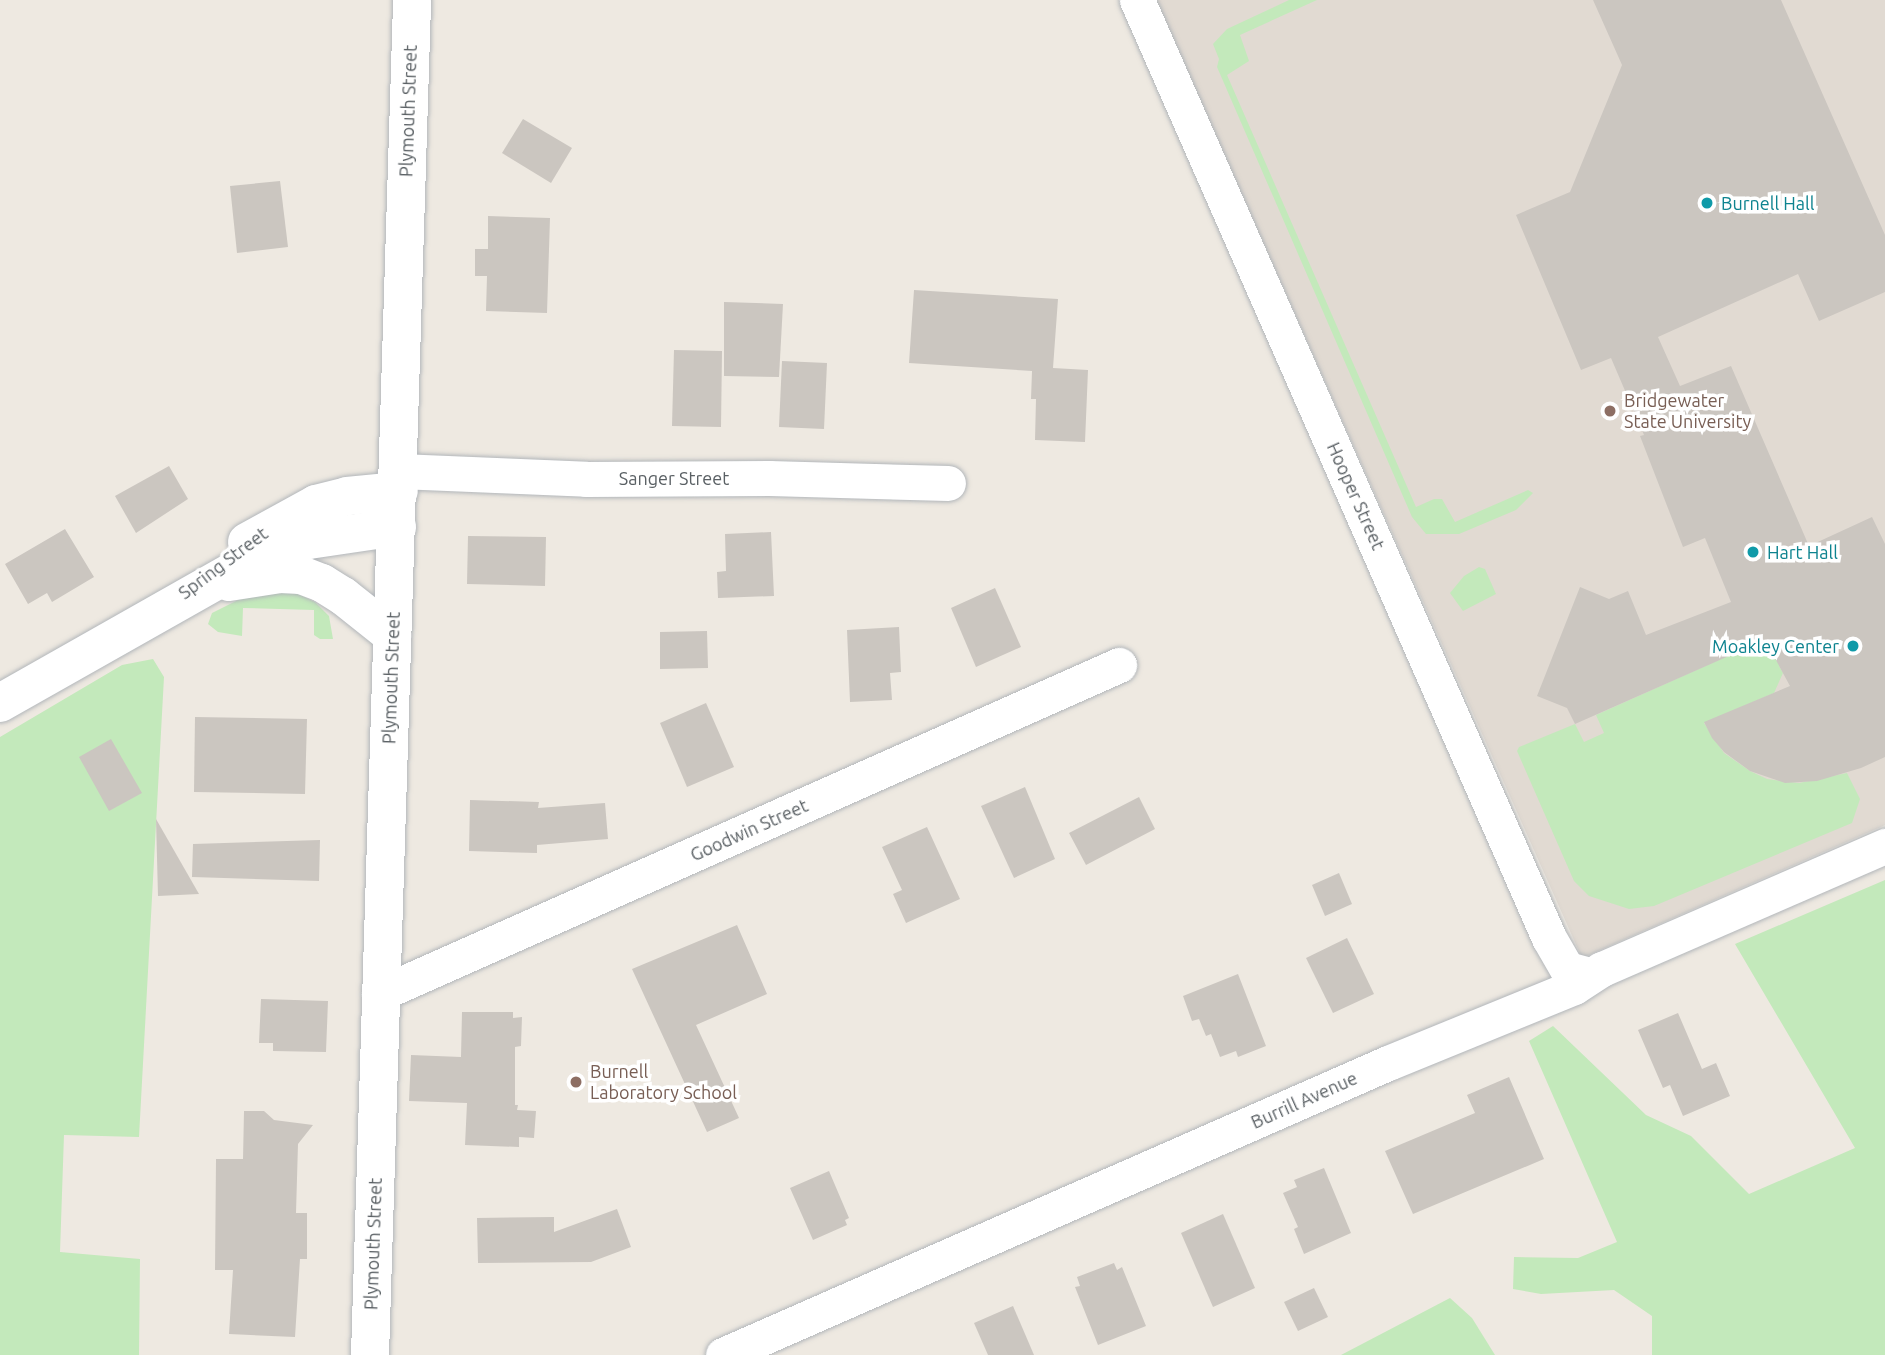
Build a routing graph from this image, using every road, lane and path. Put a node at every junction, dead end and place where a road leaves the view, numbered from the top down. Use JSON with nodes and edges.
{"nodes":[{"id":1,"x":412,"y":0,"type":"edge"},
{"id":2,"x":1137,"y":0,"type":"edge"},
{"id":3,"x":948,"y":483,"type":"dead end"},
{"id":4,"x":398,"y":497,"type":"junction"},
{"id":5,"x":203,"y":586,"type":"junction"},
{"id":6,"x":169,"y":604,"type":"junction"},
{"id":7,"x":392,"y":635,"type":"junction"},
{"id":8,"x":1119,"y":665,"type":"dead end"},
{"id":9,"x":0,"y":703,"type":"edge"},
{"id":10,"x":1885,"y":846,"type":"edge"},
{"id":11,"x":1590,"y":975,"type":"junction"},
{"id":12,"x":379,"y":994,"type":"junction"},
{"id":13,"x":370,"y":1355,"type":"edge"},
{"id":14,"x":723,"y":1355,"type":"edge"}],
"edges":[{"from":1,"to":4,"type":"main road","name":"Plymouth Street"},
{"from":2,"to":11,"type":"street","name":"Hooper Street"},
{"from":3,"to":4,"type":"street","name":"Sanger Street"},
{"from":4,"to":5,"type":"main road","name":"Spring Street"},
{"from":4,"to":6,"type":"main road","name":"Spring Street"},
{"from":4,"to":7,"type":"main road","name":"Plymouth Street"},
{"from":5,"to":6,"type":"main road","name":"Spring Street"},
{"from":5,"to":7,"type":"main road"},
{"from":6,"to":9,"type":"main road","name":"Spring Street"},
{"from":7,"to":12,"type":"main road","name":"Plymouth Street"},
{"from":8,"to":12,"type":"street","name":"Goodwin Street"},
{"from":10,"to":11,"type":"street","name":"Burrill Avenue"},
{"from":11,"to":14,"type":"street","name":"Burrill Avenue"},
{"from":12,"to":13,"type":"main road","name":"Plymouth Street"}]}
